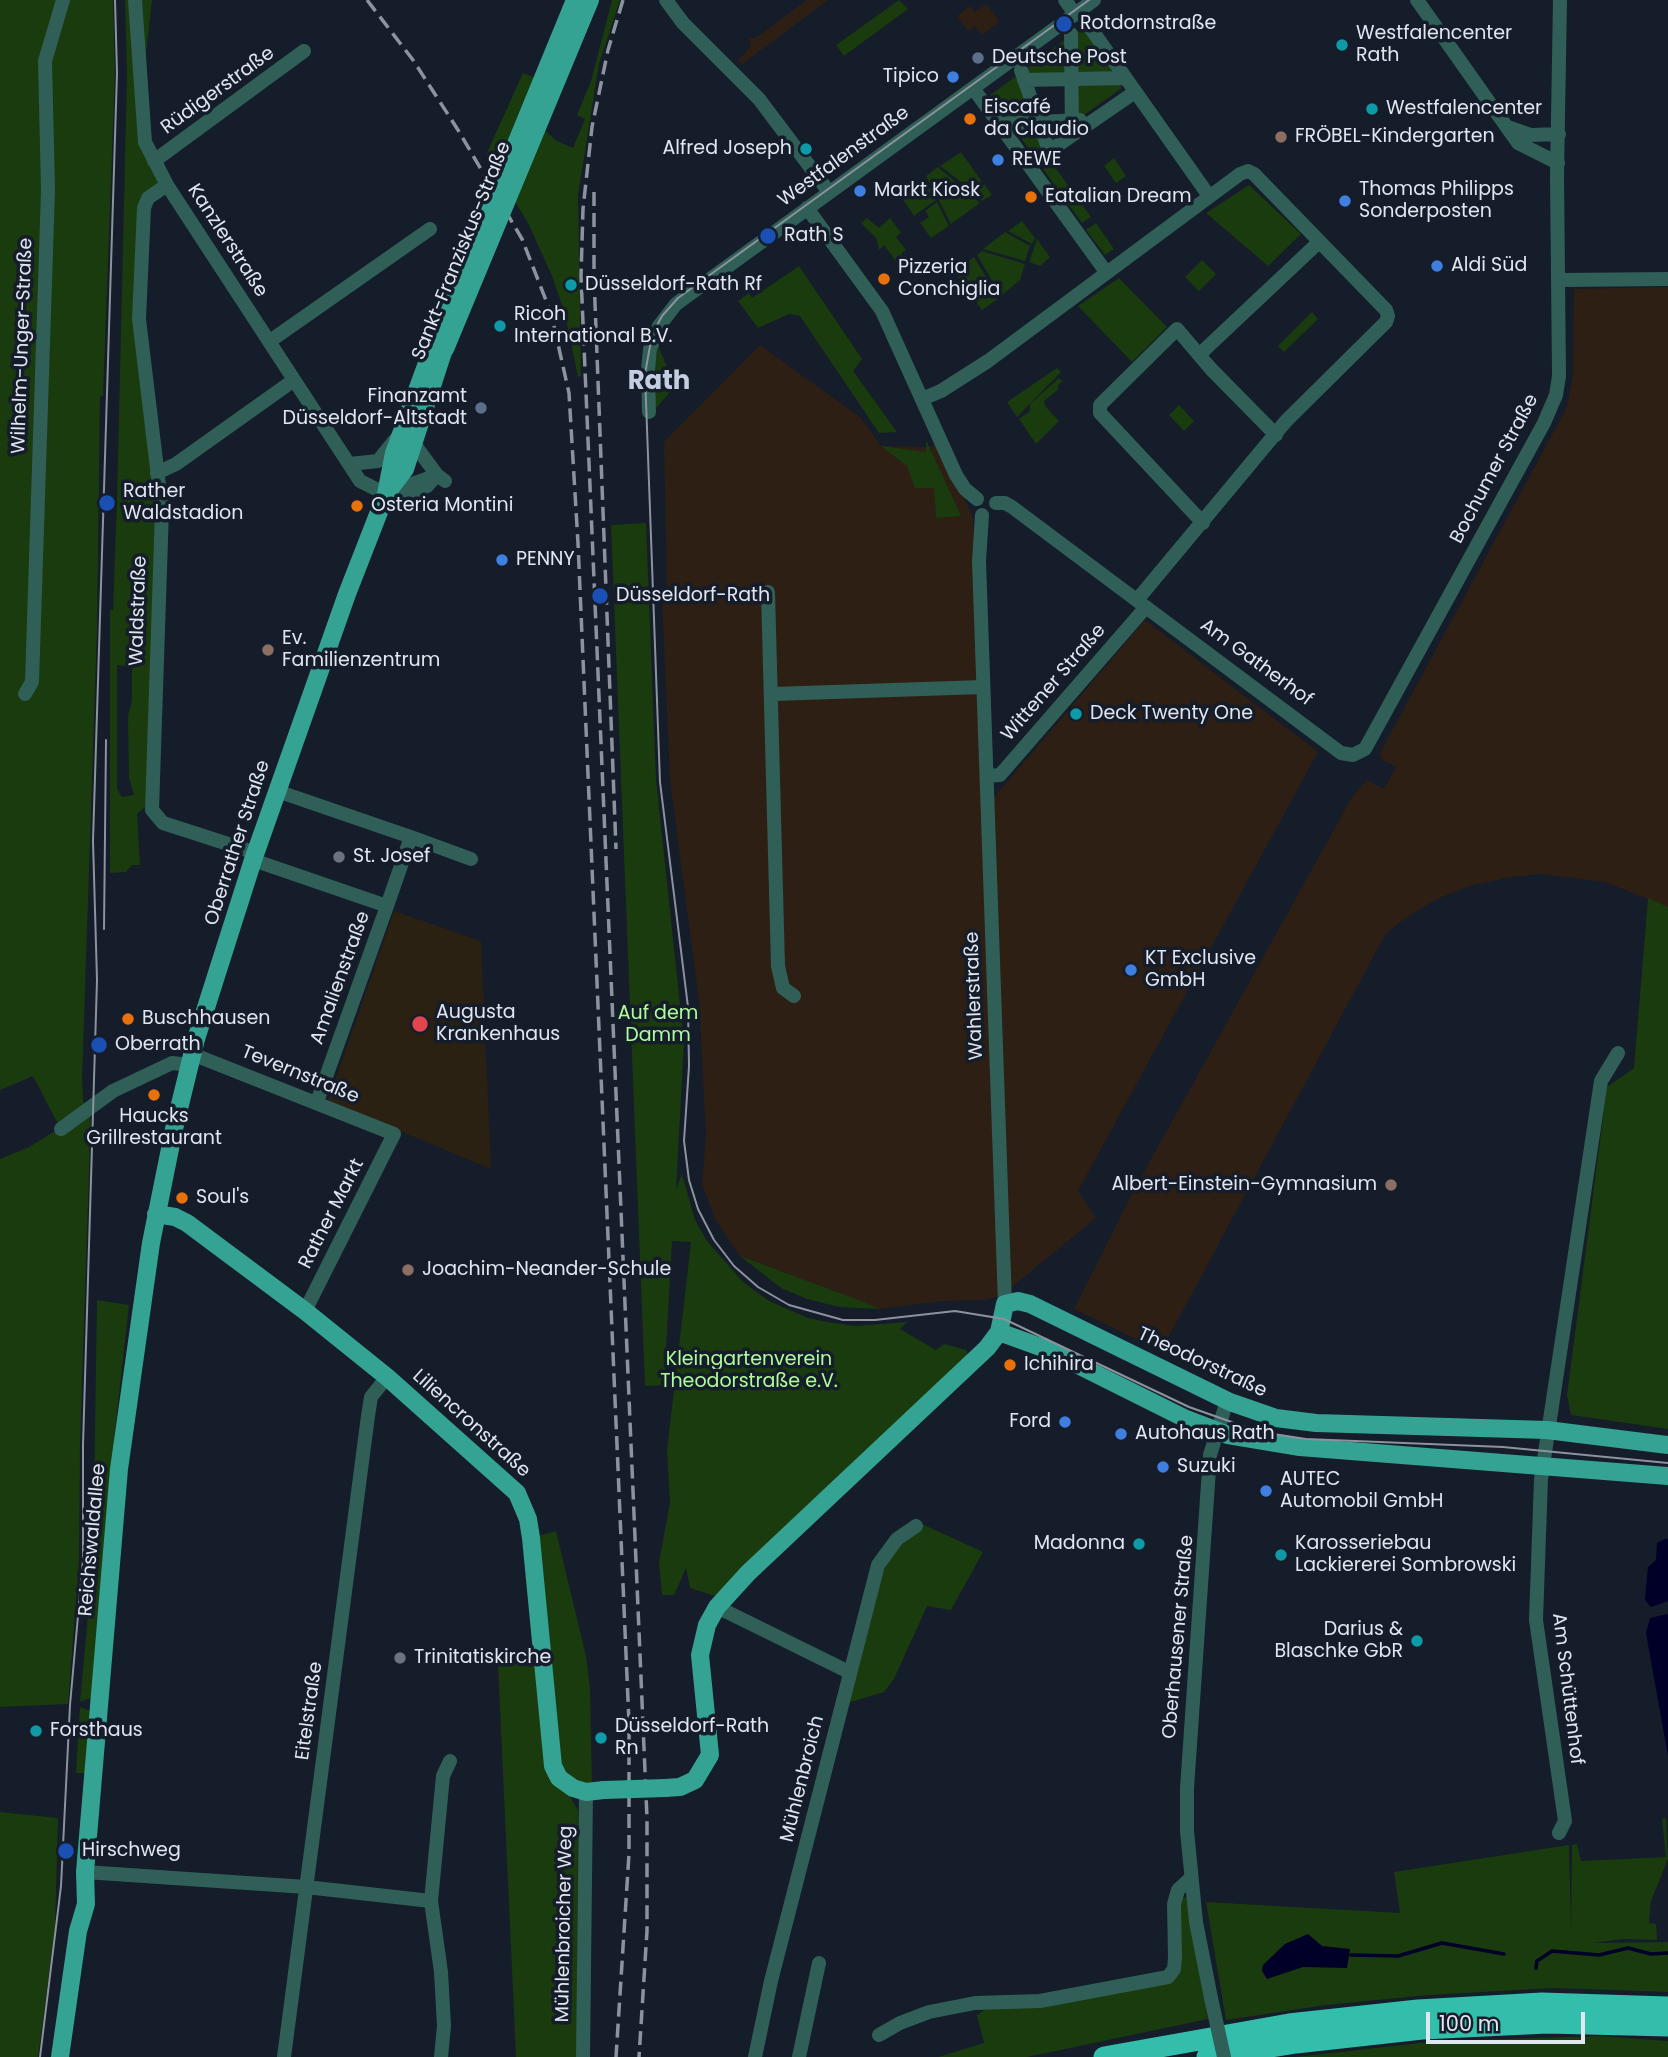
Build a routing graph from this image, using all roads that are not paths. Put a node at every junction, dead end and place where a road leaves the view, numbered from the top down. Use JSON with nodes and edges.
{"nodes":[{"id":1,"x":63,"y":0,"type":"edge"},
{"id":2,"x":135,"y":0,"type":"edge"},
{"id":3,"x":576,"y":0,"type":"edge"},
{"id":4,"x":590,"y":0,"type":"edge"},
{"id":5,"x":666,"y":0,"type":"edge"},
{"id":6,"x":1065,"y":0,"type":"edge"},
{"id":7,"x":1094,"y":0,"type":"edge"},
{"id":8,"x":1417,"y":0,"type":"edge"},
{"id":9,"x":1560,"y":0,"type":"edge"},
{"id":10,"x":1078,"y":15,"type":"junction"},
{"id":11,"x":1070,"y":34,"type":"dead end"},
{"id":12,"x":304,"y":51,"type":"dead end"},
{"id":13,"x":1125,"y":78,"type":"junction"},
{"id":14,"x":1071,"y":79,"type":"junction"},
{"id":15,"x":973,"y":88,"type":"junction"},
{"id":16,"x":1135,"y":92,"type":"junction"},
{"id":17,"x":1039,"y":122,"type":"junction"},
{"id":18,"x":999,"y":124,"type":"junction"},
{"id":19,"x":1507,"y":126,"type":"junction"},
{"id":20,"x":1072,"y":128,"type":"junction"},
{"id":21,"x":1559,"y":134,"type":"junction"},
{"id":22,"x":1049,"y":152,"type":"junction"},
{"id":23,"x":154,"y":161,"type":"junction"},
{"id":24,"x":1558,"y":163,"type":"junction"},
{"id":25,"x":1029,"y":165,"type":"junction"},
{"id":26,"x":167,"y":185,"type":"junction"},
{"id":27,"x":829,"y":192,"type":"junction"},
{"id":28,"x":1209,"y":196,"type":"junction"},
{"id":29,"x":807,"y":208,"type":"junction"},
{"id":30,"x":430,"y":229,"type":"dead end"},
{"id":31,"x":1319,"y":242,"type":"junction"},
{"id":32,"x":1106,"y":272,"type":"junction"},
{"id":33,"x":1668,"y":279,"type":"edge"},
{"id":34,"x":1560,"y":280,"type":"junction"},
{"id":35,"x":270,"y":341,"type":"junction"},
{"id":36,"x":439,"y":347,"type":"junction"},
{"id":37,"x":1200,"y":354,"type":"junction"},
{"id":38,"x":294,"y":380,"type":"junction"},
{"id":39,"x":922,"y":399,"type":"junction"},
{"id":40,"x":649,"y":412,"type":"dead end"},
{"id":41,"x":1276,"y":435,"type":"junction"},
{"id":42,"x":406,"y":437,"type":"junction"},
{"id":43,"x":349,"y":464,"type":"junction"},
{"id":44,"x":157,"y":472,"type":"junction"},
{"id":45,"x":386,"y":494,"type":"junction"},
{"id":46,"x":977,"y":499,"type":"junction"},
{"id":47,"x":996,"y":503,"type":"junction"},
{"id":48,"x":982,"y":515,"type":"junction"},
{"id":49,"x":1203,"y":523,"type":"junction"},
{"id":50,"x":768,"y":592,"type":"dead end"},
{"id":51,"x":1142,"y":603,"type":"junction"},
{"id":52,"x":983,"y":687,"type":"junction"},
{"id":53,"x":25,"y":694,"type":"dead end"},
{"id":54,"x":773,"y":694,"type":"junction"},
{"id":55,"x":1353,"y":755,"type":"joint"},
{"id":56,"x":987,"y":776,"type":"junction"},
{"id":57,"x":277,"y":791,"type":"junction"},
{"id":58,"x":411,"y":837,"type":"junction"},
{"id":59,"x":254,"y":856,"type":"junction"},
{"id":60,"x":471,"y":859,"type":"dead end"},
{"id":61,"x":387,"y":906,"type":"junction"},
{"id":62,"x":794,"y":996,"type":"dead end"},
{"id":63,"x":1618,"y":1053,"type":"dead end"},
{"id":64,"x":191,"y":1060,"type":"junction"},
{"id":65,"x":317,"y":1102,"type":"junction"},
{"id":66,"x":61,"y":1129,"type":"dead end"},
{"id":67,"x":394,"y":1134,"type":"joint"},
{"id":68,"x":156,"y":1214,"type":"junction"},
{"id":69,"x":1006,"y":1304,"type":"junction"},
{"id":70,"x":305,"y":1311,"type":"junction"},
{"id":71,"x":999,"y":1332,"type":"junction"},
{"id":72,"x":387,"y":1377,"type":"junction"},
{"id":73,"x":1227,"y":1401,"type":"junction"},
{"id":74,"x":1547,"y":1430,"type":"junction"},
{"id":75,"x":1216,"y":1432,"type":"junction"},
{"id":76,"x":1668,"y":1445,"type":"edge"},
{"id":77,"x":1542,"y":1465,"type":"junction"},
{"id":78,"x":1668,"y":1476,"type":"edge"},
{"id":79,"x":916,"y":1526,"type":"dead end"},
{"id":80,"x":717,"y":1607,"type":"junction"},
{"id":81,"x":849,"y":1672,"type":"junction"},
{"id":82,"x":450,"y":1762,"type":"dead end"},
{"id":83,"x":586,"y":1792,"type":"junction"},
{"id":84,"x":1559,"y":1833,"type":"dead end"},
{"id":85,"x":85,"y":1872,"type":"junction"},
{"id":86,"x":1192,"y":1878,"type":"junction"},
{"id":87,"x":306,"y":1887,"type":"junction"},
{"id":88,"x":431,"y":1901,"type":"junction"},
{"id":89,"x":819,"y":1964,"type":"dead end"},
{"id":90,"x":1668,"y":2007,"type":"edge"},
{"id":91,"x":1668,"y":2026,"type":"edge"},
{"id":92,"x":879,"y":2035,"type":"dead end"},
{"id":93,"x":1220,"y":2049,"type":"edge"},
{"id":94,"x":60,"y":2057,"type":"edge"},
{"id":95,"x":284,"y":2057,"type":"edge"},
{"id":96,"x":441,"y":2057,"type":"edge"},
{"id":97,"x":583,"y":2057,"type":"edge"},
{"id":98,"x":755,"y":2057,"type":"edge"},
{"id":99,"x":799,"y":2057,"type":"edge"},
{"id":100,"x":1104,"y":2057,"type":"edge"}],
"edges":[{"from":1,"to":53,"type":"street","name":"Wilhelm-Unger-Straße"},
{"from":2,"to":23,"type":"street","name":"Kanzlerstraße"},
{"from":3,"to":36,"type":"main road","name":"Sankt-Franziskus-Straße","bridge":true},
{"from":4,"to":36,"type":"main road","name":"Sankt-Franziskus-Straße","bridge":true},
{"from":5,"to":27,"type":"street"},
{"from":6,"to":10,"type":"street"},
{"from":7,"to":10,"type":"street","name":"Westfalenstraße"},
{"from":8,"to":19,"type":"street"},
{"from":9,"to":21,"type":"street","name":"Bochumer Straße"},
{"from":10,"to":13,"type":"street"},
{"from":10,"to":15,"type":"street","name":"Westfalenstraße"},
{"from":11,"to":14,"type":"street"},
{"from":12,"to":23,"type":"street","name":"Rüdigerstraße"},
{"from":13,"to":14,"type":"street"},
{"from":13,"to":16,"type":"street"},
{"from":14,"to":17,"type":"street"},
{"from":14,"to":20,"type":"street"},
{"from":15,"to":18,"type":"street"},
{"from":15,"to":27,"type":"street","name":"Westfalenstraße"},
{"from":16,"to":20,"type":"street"},
{"from":16,"to":28,"type":"street"},
{"from":17,"to":18,"type":"street"},
{"from":17,"to":20,"type":"street"},
{"from":17,"to":22,"type":"street"},
{"from":18,"to":25,"type":"street"},
{"from":19,"to":21,"type":"street"},
{"from":19,"to":24,"type":"street"},
{"from":20,"to":22,"type":"street"},
{"from":21,"to":24,"type":"street","name":"Bochumer Straße"},
{"from":22,"to":25,"type":"street"},
{"from":23,"to":26,"type":"street","name":"Kanzlerstraße"},
{"from":24,"to":34,"type":"street","name":"Bochumer Straße"},
{"from":25,"to":32,"type":"street"},
{"from":26,"to":35,"type":"street","name":"Kanzlerstraße"},
{"from":26,"to":44,"type":"street","name":"Waldstraße"},
{"from":27,"to":29,"type":"street","name":"Westfalenstraße"},
{"from":28,"to":31,"type":"street"},
{"from":28,"to":32,"type":"street"},
{"from":29,"to":39,"type":"street"},
{"from":29,"to":40,"type":"street","name":"Westfalenstraße"},
{"from":30,"to":35,"type":"street"},
{"from":31,"to":37,"type":"street"},
{"from":31,"to":41,"type":"street"},
{"from":32,"to":39,"type":"street"},
{"from":33,"to":34,"type":"street"},
{"from":34,"to":55,"type":"street","name":"Bochumer Straße"},
{"from":35,"to":38,"type":"street","name":"Kanzlerstraße"},
{"from":36,"to":42,"type":"main road","name":"Sankt-Franziskus-Straße"},
{"from":37,"to":41,"type":"street"},
{"from":37,"to":49,"type":"street"},
{"from":38,"to":43,"type":"street","name":"Kanzlerstraße"},
{"from":38,"to":44,"type":"street"},
{"from":39,"to":46,"type":"street"},
{"from":41,"to":49,"type":"street"},
{"from":42,"to":43,"type":"street"},
{"from":42,"to":45,"type":"main road","name":"Sankt-Franziskus-Straße"},
{"from":42,"to":45,"type":"street"},
{"from":43,"to":45,"type":"street","name":"Kanzlerstraße"},
{"from":44,"to":59,"type":"street","name":"Waldstraße"},
{"from":45,"to":57,"type":"main road","name":"Oberrather Straße"},
{"from":46,"to":47,"type":"street"},
{"from":46,"to":48,"type":"street"},
{"from":47,"to":48,"type":"street"},
{"from":47,"to":51,"type":"street","name":"Am Gatherhof"},
{"from":48,"to":52,"type":"street","name":"Wahlerstraße"},
{"from":49,"to":51,"type":"street"},
{"from":50,"to":54,"type":"street"},
{"from":51,"to":55,"type":"street","name":"Am Gatherhof"},
{"from":51,"to":56,"type":"street","name":"Wittener Straße"},
{"from":52,"to":54,"type":"street"},
{"from":52,"to":56,"type":"street","name":"Wahlerstraße"},
{"from":54,"to":62,"type":"street"},
{"from":56,"to":69,"type":"street","name":"Wahlerstraße"},
{"from":57,"to":58,"type":"street"},
{"from":57,"to":59,"type":"main road","name":"Oberrather Straße"},
{"from":58,"to":60,"type":"street"},
{"from":58,"to":61,"type":"street","name":"Amalienstraße"},
{"from":59,"to":61,"type":"street","name":"Waldstraße"},
{"from":59,"to":64,"type":"main road","name":"Oberrather Straße"},
{"from":61,"to":65,"type":"street","name":"Amalienstraße"},
{"from":63,"to":74,"type":"street"},
{"from":64,"to":65,"type":"street","name":"Tevernstraße"},
{"from":64,"to":66,"type":"street"},
{"from":64,"to":68,"type":"main road","name":"Oberrather Straße"},
{"from":65,"to":67,"type":"street","name":"Tevernstraße"},
{"from":67,"to":70,"type":"street","name":"Rather Markt"},
{"from":68,"to":70,"type":"main road","name":"Liliencronstraße"},
{"from":68,"to":85,"type":"main road","name":"Reichswaldallee"},
{"from":69,"to":71,"type":"main road"},
{"from":69,"to":73,"type":"main road","name":"Theodorstraße"},
{"from":70,"to":72,"type":"main road","name":"Liliencronstraße"},
{"from":71,"to":75,"type":"main road"},
{"from":71,"to":80,"type":"main road"},
{"from":72,"to":83,"type":"main road","name":"Liliencronstraße"},
{"from":72,"to":87,"type":"street","name":"Eitelstraße"},
{"from":73,"to":74,"type":"main road","name":"Theodorstraße"},
{"from":73,"to":75,"type":"street","name":"Oberhausener Straße"},
{"from":74,"to":76,"type":"main road","name":"Theodorstraße"},
{"from":74,"to":77,"type":"street"},
{"from":75,"to":77,"type":"main road"},
{"from":75,"to":86,"type":"street","name":"Oberhausener Straße"},
{"from":77,"to":78,"type":"main road"},
{"from":77,"to":84,"type":"street","name":"Am Schüttenhof"},
{"from":79,"to":81,"type":"street","name":"Mühlenbroich"},
{"from":80,"to":81,"type":"street"},
{"from":80,"to":83,"type":"main road","bridge":true},
{"from":81,"to":98,"type":"street","name":"Mühlenbroich"},
{"from":82,"to":88,"type":"street"},
{"from":83,"to":97,"type":"street","name":"Mühlenbroicher Weg"},
{"from":85,"to":87,"type":"street"},
{"from":85,"to":94,"type":"main road","name":"Reichswaldallee"},
{"from":86,"to":92,"type":"street"},
{"from":86,"to":93,"type":"street","name":"Oberhausener Straße","bridge":true},
{"from":87,"to":88,"type":"street"},
{"from":87,"to":95,"type":"street","name":"Eitelstraße"},
{"from":88,"to":96,"type":"street"},
{"from":89,"to":99,"type":"street"},
{"from":90,"to":93,"type":"highway"},
{"from":91,"to":93,"type":"highway"},
{"from":93,"to":100,"type":"highway"}]}
